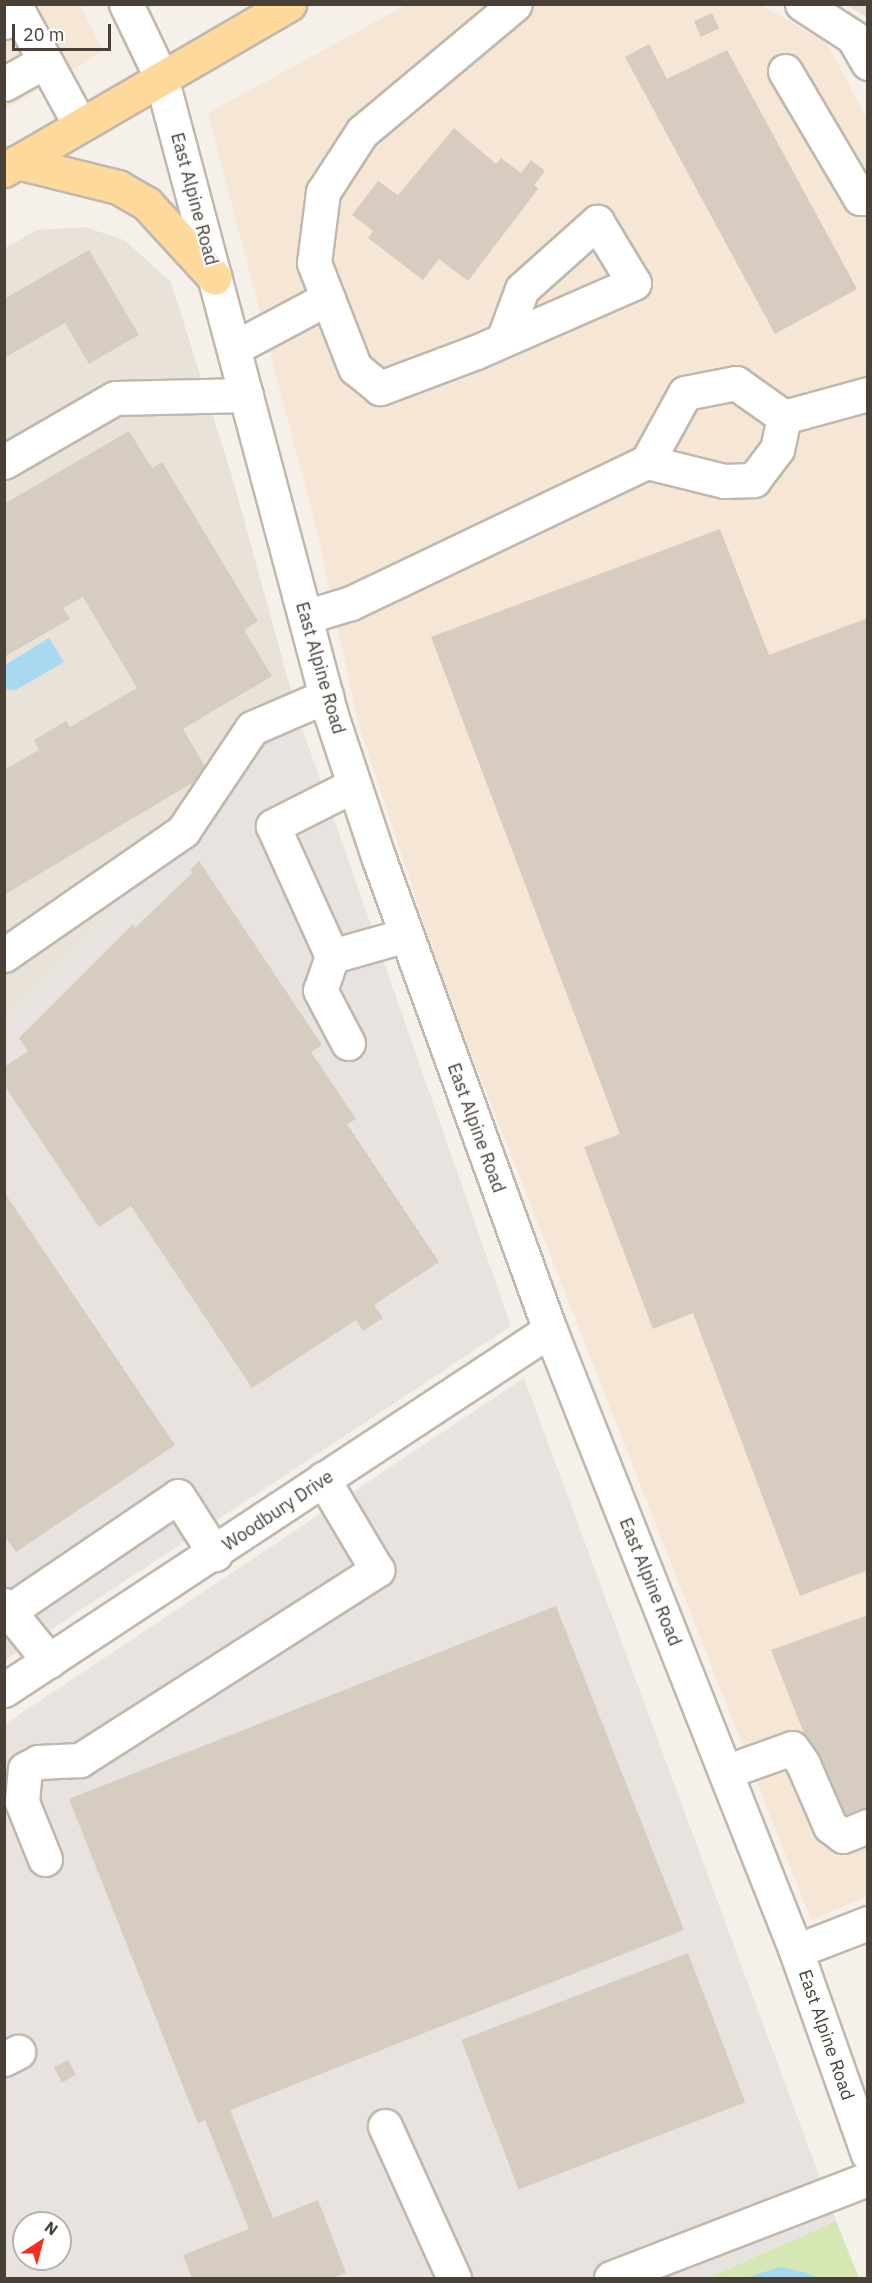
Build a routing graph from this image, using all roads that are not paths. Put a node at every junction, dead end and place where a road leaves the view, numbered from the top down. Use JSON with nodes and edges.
{"nodes":[{"id":1,"x":126,"y":4,"type":"edge"},
{"id":2,"x":289,"y":4,"type":"edge"},
{"id":3,"x":515,"y":4,"type":"edge"},
{"id":4,"x":802,"y":4,"type":"edge"},
{"id":5,"x":4,"y":22,"type":"edge"},
{"id":6,"x":45,"y":61,"type":"junction"},
{"id":7,"x":867,"y":63,"type":"edge"},
{"id":8,"x":785,"y":71,"type":"dead end"},
{"id":9,"x":161,"y":77,"type":"junction"},
{"id":10,"x":4,"y":84,"type":"edge"},
{"id":11,"x":80,"y":125,"type":"junction"},
{"id":12,"x":11,"y":166,"type":"edge"},
{"id":13,"x":867,"y":198,"type":"edge"},
{"id":14,"x":215,"y":278,"type":"junction"},
{"id":15,"x":328,"y":298,"type":"junction"},
{"id":16,"x":503,"y":340,"type":"dead end"},
{"id":17,"x":234,"y":348,"type":"junction"},
{"id":18,"x":867,"y":394,"type":"edge"},
{"id":19,"x":246,"y":396,"type":"junction"},
{"id":20,"x":784,"y":417,"type":"junction"},
{"id":21,"x":4,"y":462,"type":"edge"},
{"id":22,"x":647,"y":462,"type":"junction"},
{"id":23,"x":305,"y":617,"type":"junction"},
{"id":24,"x":326,"y":696,"type":"junction"},
{"id":25,"x":354,"y":785,"type":"junction"},
{"id":26,"x":406,"y":935,"type":"junction"},
{"id":27,"x":4,"y":955,"type":"edge"},
{"id":28,"x":332,"y":956,"type":"junction"},
{"id":29,"x":348,"y":1043,"type":"dead end"},
{"id":30,"x":550,"y":1330,"type":"junction"},
{"id":31,"x":323,"y":1479,"type":"junction"},
{"id":32,"x":215,"y":1554,"type":"junction"},
{"id":33,"x":7,"y":1608,"type":"edge"},
{"id":34,"x":49,"y":1661,"type":"junction"},
{"id":35,"x":4,"y":1690,"type":"edge"},
{"id":36,"x":725,"y":1772,"type":"junction"},
{"id":37,"x":867,"y":1826,"type":"edge"},
{"id":38,"x":45,"y":1859,"type":"dead end"},
{"id":39,"x":867,"y":1923,"type":"edge"},
{"id":40,"x":796,"y":1951,"type":"junction"},
{"id":41,"x":385,"y":2126,"type":"dead end"},
{"id":42,"x":867,"y":2154,"type":"edge"},
{"id":43,"x":867,"y":2179,"type":"edge"},
{"id":44,"x":454,"y":2278,"type":"edge"},
{"id":45,"x":610,"y":2278,"type":"edge"}],
"edges":[{"from":1,"to":9,"type":"street","name":"East Alpine Road"},
{"from":2,"to":9,"type":"main road"},
{"from":3,"to":15,"type":"street"},
{"from":4,"to":7,"type":"street"},
{"from":5,"to":6,"type":"street"},
{"from":6,"to":10,"type":"street"},
{"from":6,"to":11,"type":"street"},
{"from":8,"to":13,"type":"street"},
{"from":9,"to":11,"type":"main road"},
{"from":9,"to":14,"type":"street","name":"East Alpine Road"},
{"from":11,"to":12,"type":"main road"},
{"from":12,"to":14,"type":"main road"},
{"from":14,"to":17,"type":"street","name":"East Alpine Road"},
{"from":15,"to":16,"type":"street"},
{"from":15,"to":17,"type":"street"},
{"from":17,"to":19,"type":"street","name":"East Alpine Road"},
{"from":18,"to":20,"type":"street"},
{"from":19,"to":21,"type":"street"},
{"from":19,"to":23,"type":"street","name":"East Alpine Road"},
{"from":20,"to":22,"type":"street"},
{"from":20,"to":22,"type":"street"},
{"from":22,"to":23,"type":"street"},
{"from":23,"to":24,"type":"street","name":"East Alpine Road"},
{"from":24,"to":25,"type":"street","name":"East Alpine Road"},
{"from":24,"to":27,"type":"street"},
{"from":25,"to":26,"type":"street","name":"East Alpine Road"},
{"from":25,"to":28,"type":"street"},
{"from":26,"to":28,"type":"street"},
{"from":26,"to":30,"type":"street","name":"East Alpine Road"},
{"from":28,"to":29,"type":"street"},
{"from":30,"to":31,"type":"street","name":"Woodbury Drive"},
{"from":30,"to":36,"type":"street","name":"East Alpine Road"},
{"from":31,"to":32,"type":"street","name":"Woodbury Drive"},
{"from":31,"to":38,"type":"street"},
{"from":32,"to":33,"type":"street"},
{"from":32,"to":34,"type":"street","name":"Woodbury Drive"},
{"from":33,"to":34,"type":"street"},
{"from":34,"to":35,"type":"street","name":"Woodbury Drive"},
{"from":36,"to":37,"type":"street"},
{"from":36,"to":40,"type":"street","name":"East Alpine Road"},
{"from":39,"to":40,"type":"street"},
{"from":40,"to":42,"type":"street","name":"East Alpine Road"},
{"from":41,"to":44,"type":"street"},
{"from":43,"to":45,"type":"street"}]}
